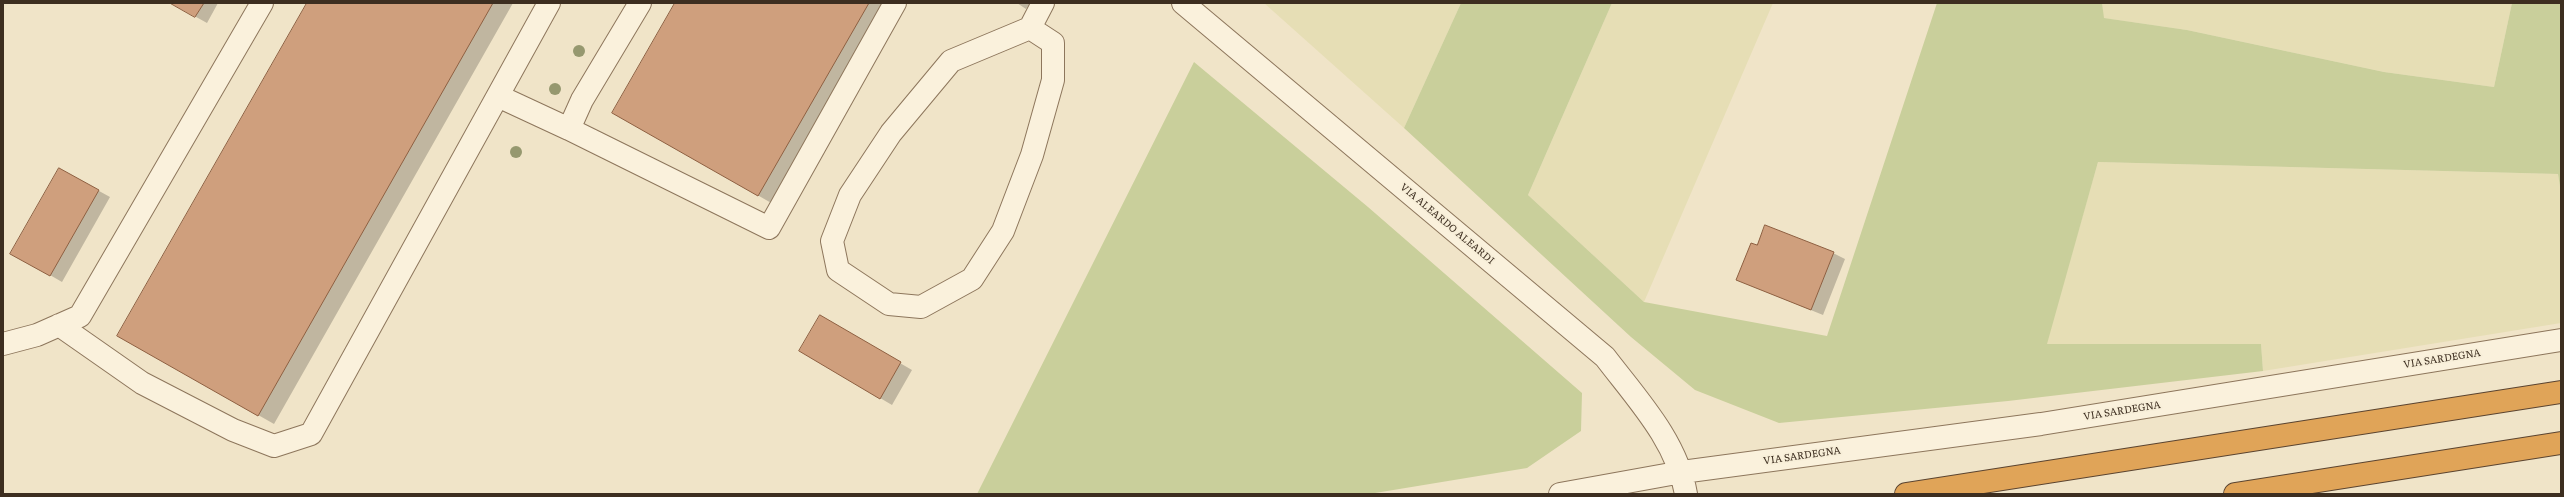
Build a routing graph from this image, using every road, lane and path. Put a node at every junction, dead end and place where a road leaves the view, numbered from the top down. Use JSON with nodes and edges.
{"nodes":[{"id":1,"x":262,"y":3,"type":"edge"},
{"id":2,"x":549,"y":3,"type":"edge"},
{"id":3,"x":640,"y":3,"type":"edge"},
{"id":4,"x":895,"y":3,"type":"edge"},
{"id":5,"x":1043,"y":3,"type":"edge"},
{"id":6,"x":1182,"y":3,"type":"edge"},
{"id":7,"x":1030,"y":28,"type":"junction"},
{"id":8,"x":498,"y":96,"type":"junction"},
{"id":9,"x":569,"y":129,"type":"junction"},
{"id":10,"x":59,"y":325,"type":"junction"},
{"id":11,"x":2561,"y":340,"type":"edge"},
{"id":12,"x":3,"y":344,"type":"edge"},
{"id":13,"x":2561,"y":392,"type":"edge"},
{"id":14,"x":2561,"y":444,"type":"edge"},
{"id":15,"x":1682,"y":472,"type":"junction"},
{"id":16,"x":1560,"y":494,"type":"edge"},
{"id":17,"x":1686,"y":494,"type":"edge"},
{"id":18,"x":1906,"y":494,"type":"edge"},
{"id":19,"x":2235,"y":494,"type":"edge"}],
"edges":[{"from":1,"to":10,"type":"street"},
{"from":2,"to":8,"type":"street"},
{"from":3,"to":9,"type":"street"},
{"from":4,"to":9,"type":"street"},
{"from":5,"to":7,"type":"street"},
{"from":6,"to":15,"type":"street","name":"VIA ALEARDO ALEARDI"},
{"from":7,"to":7,"type":"street"},
{"from":8,"to":9,"type":"street"},
{"from":8,"to":10,"type":"street"},
{"from":10,"to":12,"type":"street"},
{"from":11,"to":15,"type":"street","name":"VIA SARDEGNA"},
{"from":13,"to":18,"type":"highway"},
{"from":14,"to":19,"type":"highway"},
{"from":15,"to":16,"type":"street","name":"VIA SARDEGNA"},
{"from":15,"to":17,"type":"street","name":"VIA ALEARDO ALEARDI"}]}
